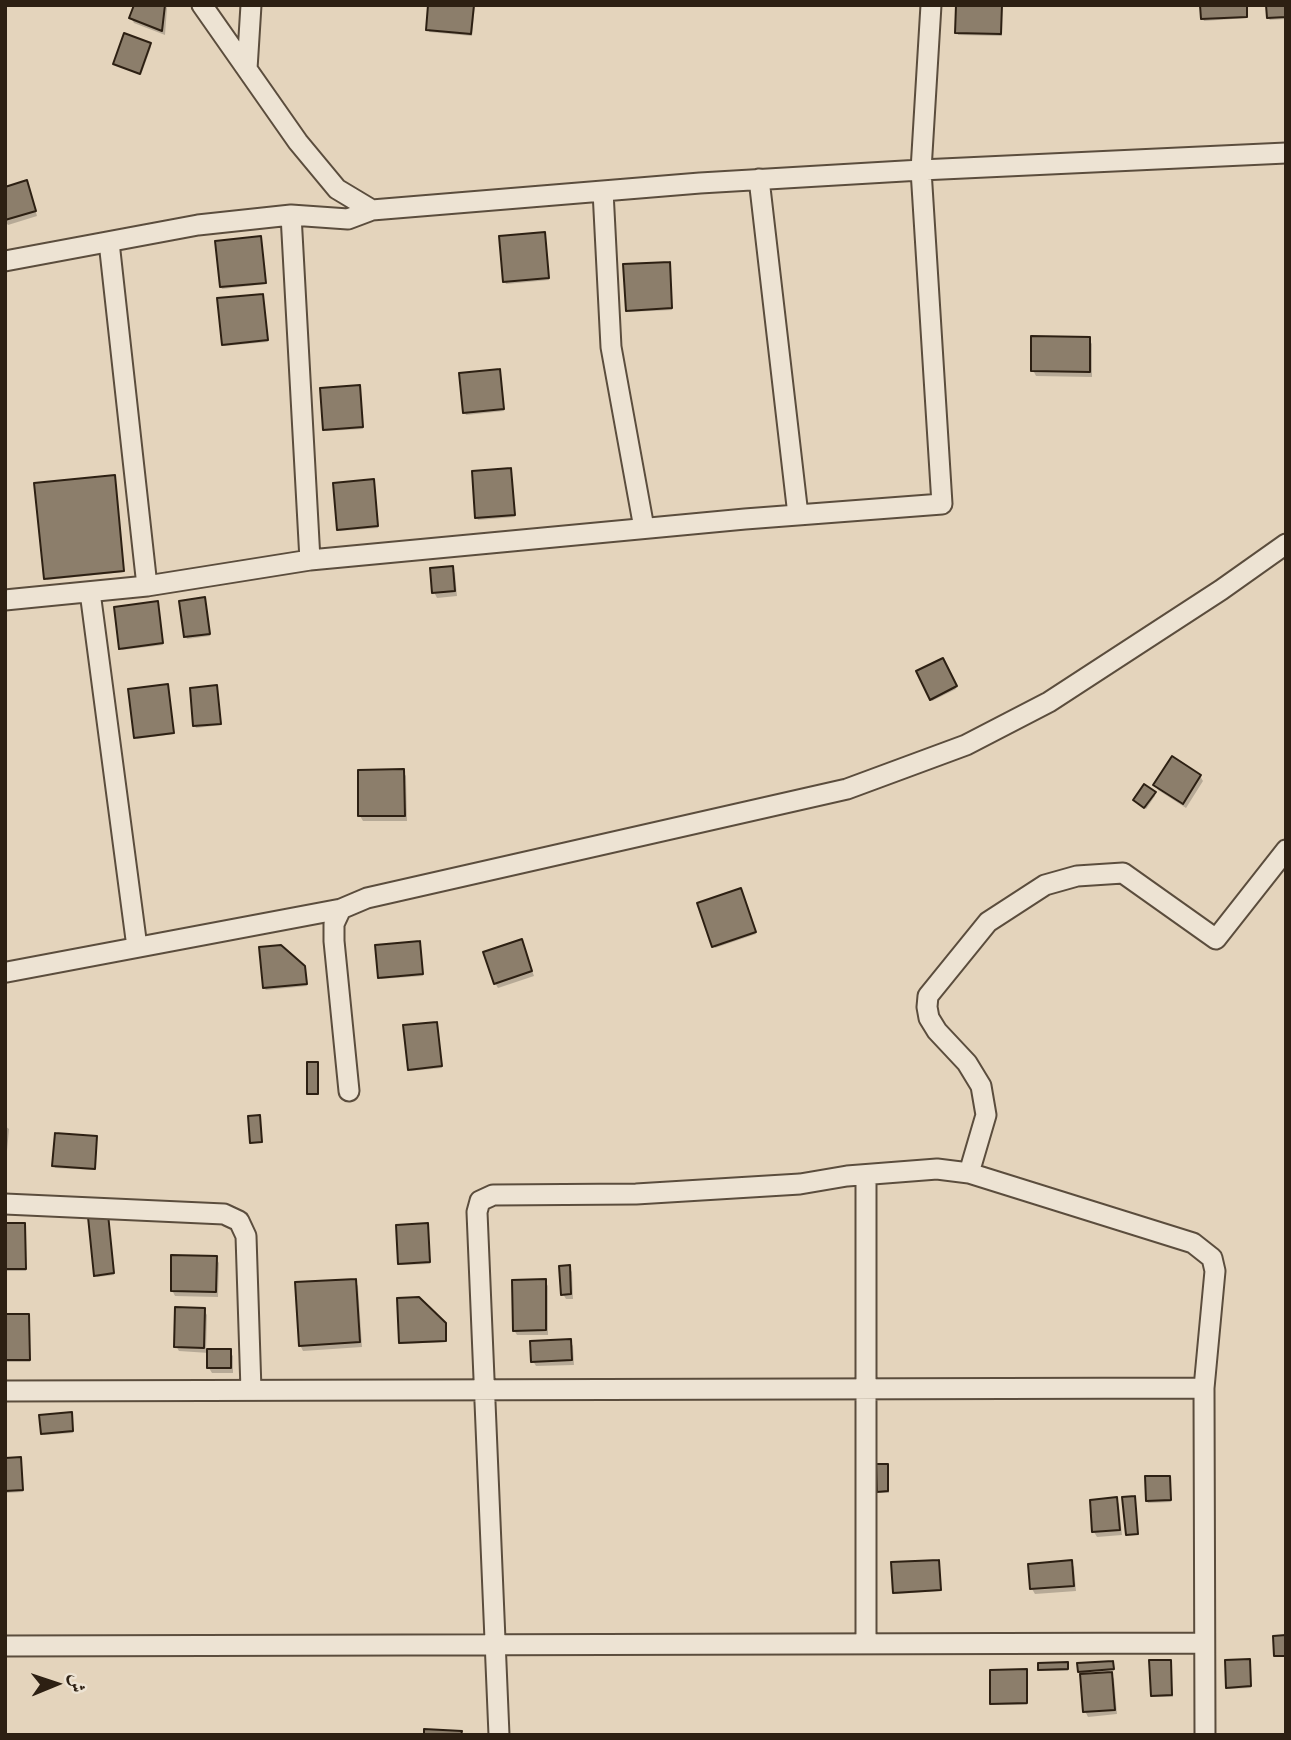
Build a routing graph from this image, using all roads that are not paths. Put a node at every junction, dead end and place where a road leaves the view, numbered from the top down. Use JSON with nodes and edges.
{"nodes":[{"id":1,"x":202,"y":5,"type":"edge"},
{"id":2,"x":251,"y":5,"type":"edge"},
{"id":3,"x":931,"y":5,"type":"edge"},
{"id":4,"x":247,"y":69,"type":"junction"},
{"id":5,"x":1286,"y":153,"type":"edge"},
{"id":6,"x":921,"y":170,"type":"junction"},
{"id":7,"x":759,"y":179,"type":"junction"},
{"id":8,"x":603,"y":191,"type":"junction"},
{"id":9,"x":372,"y":210,"type":"junction"},
{"id":10,"x":292,"y":215,"type":"junction"},
{"id":11,"x":109,"y":242,"type":"junction"},
{"id":12,"x":5,"y":261,"type":"edge"},
{"id":13,"x":798,"y":515,"type":"junction"},
{"id":14,"x":643,"y":528,"type":"junction"},
{"id":15,"x":1286,"y":544,"type":"edge"},
{"id":16,"x":310,"y":560,"type":"junction"},
{"id":17,"x":147,"y":586,"type":"junction"},
{"id":18,"x":90,"y":592,"type":"junction"},
{"id":19,"x":5,"y":600,"type":"edge"},
{"id":20,"x":1286,"y":850,"type":"edge"},
{"id":21,"x":341,"y":909,"type":"junction"},
{"id":22,"x":136,"y":947,"type":"junction"},
{"id":23,"x":7,"y":972,"type":"dead end"},
{"id":24,"x":349,"y":1091,"type":"dead end"},
{"id":25,"x":969,"y":1173,"type":"junction"},
{"id":26,"x":866,"y":1175,"type":"junction"},
{"id":27,"x":5,"y":1204,"type":"edge"},
{"id":28,"x":1204,"y":1388,"type":"junction"},
{"id":29,"x":251,"y":1390,"type":"junction"},
{"id":30,"x":485,"y":1390,"type":"junction"},
{"id":31,"x":866,"y":1390,"type":"junction"},
{"id":32,"x":5,"y":1391,"type":"edge"},
{"id":33,"x":866,"y":1643,"type":"junction"},
{"id":34,"x":1204,"y":1643,"type":"junction"},
{"id":35,"x":496,"y":1645,"type":"junction"},
{"id":36,"x":5,"y":1646,"type":"edge"},
{"id":37,"x":499,"y":1735,"type":"edge"},
{"id":38,"x":1205,"y":1735,"type":"edge"}],
"edges":[{"from":1,"to":4,"type":"street"},
{"from":2,"to":4,"type":"street"},
{"from":3,"to":6,"type":"street"},
{"from":4,"to":9,"type":"street"},
{"from":5,"to":6,"type":"street"},
{"from":6,"to":7,"type":"street"},
{"from":6,"to":13,"type":"street"},
{"from":7,"to":8,"type":"street"},
{"from":7,"to":13,"type":"street"},
{"from":8,"to":9,"type":"street"},
{"from":8,"to":14,"type":"street"},
{"from":9,"to":10,"type":"street"},
{"from":10,"to":11,"type":"street"},
{"from":10,"to":16,"type":"street"},
{"from":11,"to":12,"type":"street"},
{"from":11,"to":17,"type":"street"},
{"from":13,"to":14,"type":"street"},
{"from":14,"to":16,"type":"street"},
{"from":15,"to":21,"type":"street"},
{"from":16,"to":17,"type":"street"},
{"from":17,"to":18,"type":"street"},
{"from":18,"to":19,"type":"street"},
{"from":18,"to":22,"type":"street"},
{"from":20,"to":25,"type":"street"},
{"from":21,"to":22,"type":"street"},
{"from":21,"to":24,"type":"street"},
{"from":22,"to":23,"type":"street"},
{"from":25,"to":26,"type":"street"},
{"from":25,"to":28,"type":"street"},
{"from":26,"to":30,"type":"street"},
{"from":26,"to":31,"type":"street"},
{"from":27,"to":29,"type":"street"},
{"from":28,"to":31,"type":"street"},
{"from":28,"to":34,"type":"street"},
{"from":29,"to":30,"type":"street"},
{"from":29,"to":32,"type":"street"},
{"from":30,"to":31,"type":"street"},
{"from":30,"to":35,"type":"street"},
{"from":31,"to":33,"type":"street"},
{"from":33,"to":34,"type":"street"},
{"from":33,"to":35,"type":"street"},
{"from":34,"to":38,"type":"street"},
{"from":35,"to":36,"type":"street"},
{"from":35,"to":37,"type":"street"}]}
